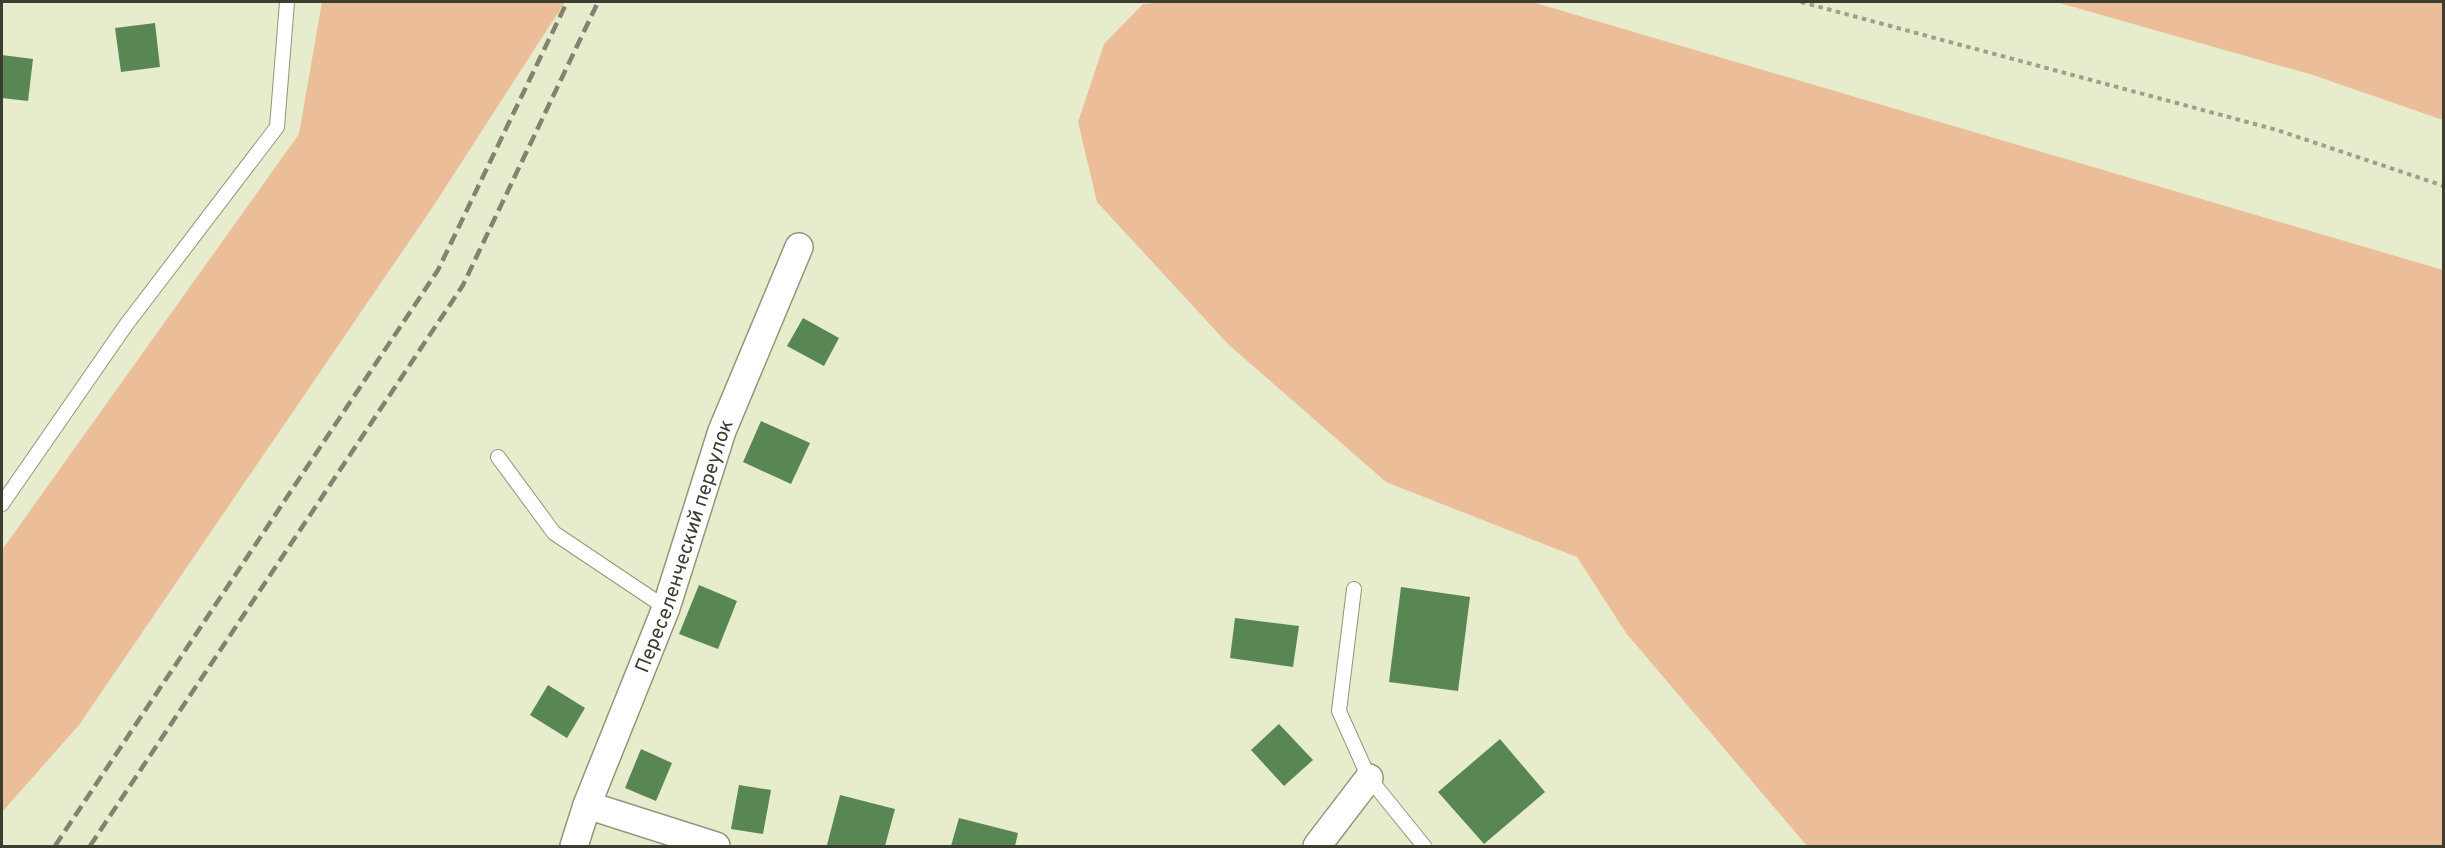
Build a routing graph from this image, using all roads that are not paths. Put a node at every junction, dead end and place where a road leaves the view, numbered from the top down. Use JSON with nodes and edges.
{"nodes":[{"id":1,"x":286,"y":2,"type":"edge"},
{"id":2,"x":800,"y":247,"type":"dead end"},
{"id":3,"x":498,"y":457,"type":"dead end"},
{"id":4,"x":2,"y":504,"type":"edge"},
{"id":5,"x":1354,"y":590,"type":"dead end"},
{"id":6,"x":666,"y":608,"type":"junction"},
{"id":7,"x":1369,"y":778,"type":"junction"},
{"id":8,"x":587,"y":805,"type":"junction"},
{"id":9,"x":574,"y":846,"type":"edge"},
{"id":10,"x":716,"y":846,"type":"edge"},
{"id":11,"x":1317,"y":846,"type":"edge"},
{"id":12,"x":1424,"y":846,"type":"edge"}],
"edges":[{"from":1,"to":4,"type":"lane"},
{"from":2,"to":6,"type":"street","name":"Переселенческий переулок"},
{"from":3,"to":6,"type":"lane"},
{"from":5,"to":7,"type":"lane"},
{"from":6,"to":8,"type":"street","name":"Переселенческий переулок"},
{"from":7,"to":11,"type":"street"},
{"from":7,"to":12,"type":"lane"},
{"from":8,"to":9,"type":"street","name":"Переселенческий переулок"},
{"from":8,"to":10,"type":"street"}]}
